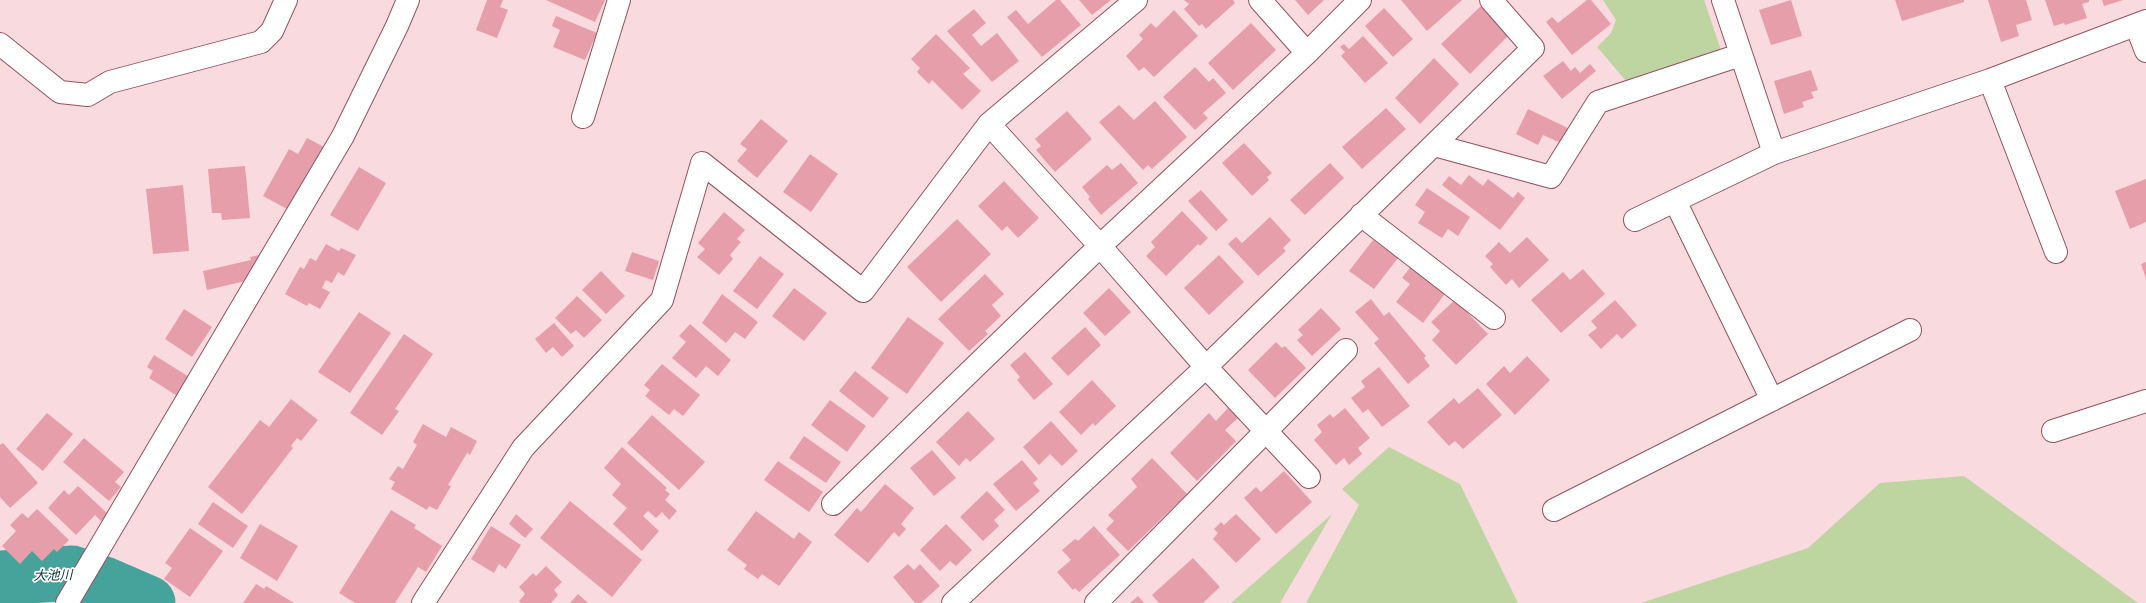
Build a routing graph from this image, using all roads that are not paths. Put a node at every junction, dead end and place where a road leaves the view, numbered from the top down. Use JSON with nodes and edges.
{"nodes":[{"id":1,"x":286,"y":0,"type":"edge"},
{"id":2,"x":408,"y":0,"type":"edge"},
{"id":3,"x":620,"y":0,"type":"edge"},
{"id":4,"x":1136,"y":0,"type":"edge"},
{"id":5,"x":1260,"y":0,"type":"edge"},
{"id":6,"x":1360,"y":0,"type":"edge"},
{"id":7,"x":1491,"y":0,"type":"edge"},
{"id":8,"x":1723,"y":0,"type":"edge"},
{"id":9,"x":2141,"y":23,"type":"edge"},
{"id":10,"x":0,"y":44,"type":"edge"},
{"id":11,"x":2146,"y":52,"type":"edge"},
{"id":12,"x":1307,"y":53,"type":"junction"},
{"id":13,"x":1740,"y":55,"type":"junction"},
{"id":14,"x":1990,"y":80,"type":"junction"},
{"id":15,"x":583,"y":117,"type":"dead end"},
{"id":16,"x":989,"y":124,"type":"junction"},
{"id":17,"x":1434,"y":145,"type":"junction"},
{"id":18,"x":1774,"y":154,"type":"junction"},
{"id":19,"x":1675,"y":201,"type":"junction"},
{"id":20,"x":1362,"y":215,"type":"junction"},
{"id":21,"x":1635,"y":220,"type":"dead end"},
{"id":22,"x":1100,"y":246,"type":"junction"},
{"id":23,"x":2056,"y":252,"type":"dead end"},
{"id":24,"x":1494,"y":318,"type":"dead end"},
{"id":25,"x":1910,"y":330,"type":"dead end"},
{"id":26,"x":1346,"y":350,"type":"dead end"},
{"id":27,"x":1206,"y":367,"type":"junction"},
{"id":28,"x":1772,"y":400,"type":"junction"},
{"id":29,"x":2146,"y":401,"type":"edge"},
{"id":30,"x":1264,"y":431,"type":"junction"},
{"id":31,"x":2053,"y":431,"type":"dead end"},
{"id":32,"x":1309,"y":477,"type":"dead end"},
{"id":33,"x":833,"y":504,"type":"dead end"},
{"id":34,"x":1554,"y":510,"type":"dead end"},
{"id":35,"x":72,"y":595,"type":"edge"},
{"id":36,"x":423,"y":603,"type":"edge"},
{"id":37,"x":954,"y":603,"type":"edge"},
{"id":38,"x":1096,"y":603,"type":"edge"}],
"edges":[{"from":1,"to":10,"type":"street"},
{"from":2,"to":35,"type":"street"},
{"from":3,"to":15,"type":"street"},
{"from":4,"to":16,"type":"street"},
{"from":5,"to":12,"type":"street"},
{"from":6,"to":12,"type":"street"},
{"from":7,"to":17,"type":"street"},
{"from":8,"to":13,"type":"street"},
{"from":9,"to":11,"type":"street"},
{"from":9,"to":14,"type":"street"},
{"from":12,"to":22,"type":"street"},
{"from":13,"to":17,"type":"street"},
{"from":13,"to":18,"type":"street"},
{"from":14,"to":18,"type":"street"},
{"from":14,"to":23,"type":"street"},
{"from":16,"to":22,"type":"street"},
{"from":16,"to":36,"type":"street"},
{"from":17,"to":20,"type":"street"},
{"from":18,"to":19,"type":"street"},
{"from":19,"to":21,"type":"street"},
{"from":19,"to":28,"type":"street"},
{"from":20,"to":24,"type":"street"},
{"from":20,"to":27,"type":"street"},
{"from":22,"to":27,"type":"street"},
{"from":22,"to":33,"type":"street"},
{"from":25,"to":28,"type":"street"},
{"from":26,"to":30,"type":"street"},
{"from":27,"to":30,"type":"street"},
{"from":27,"to":37,"type":"street"},
{"from":28,"to":34,"type":"street"},
{"from":29,"to":31,"type":"street"},
{"from":30,"to":32,"type":"street"},
{"from":30,"to":38,"type":"street"}]}
